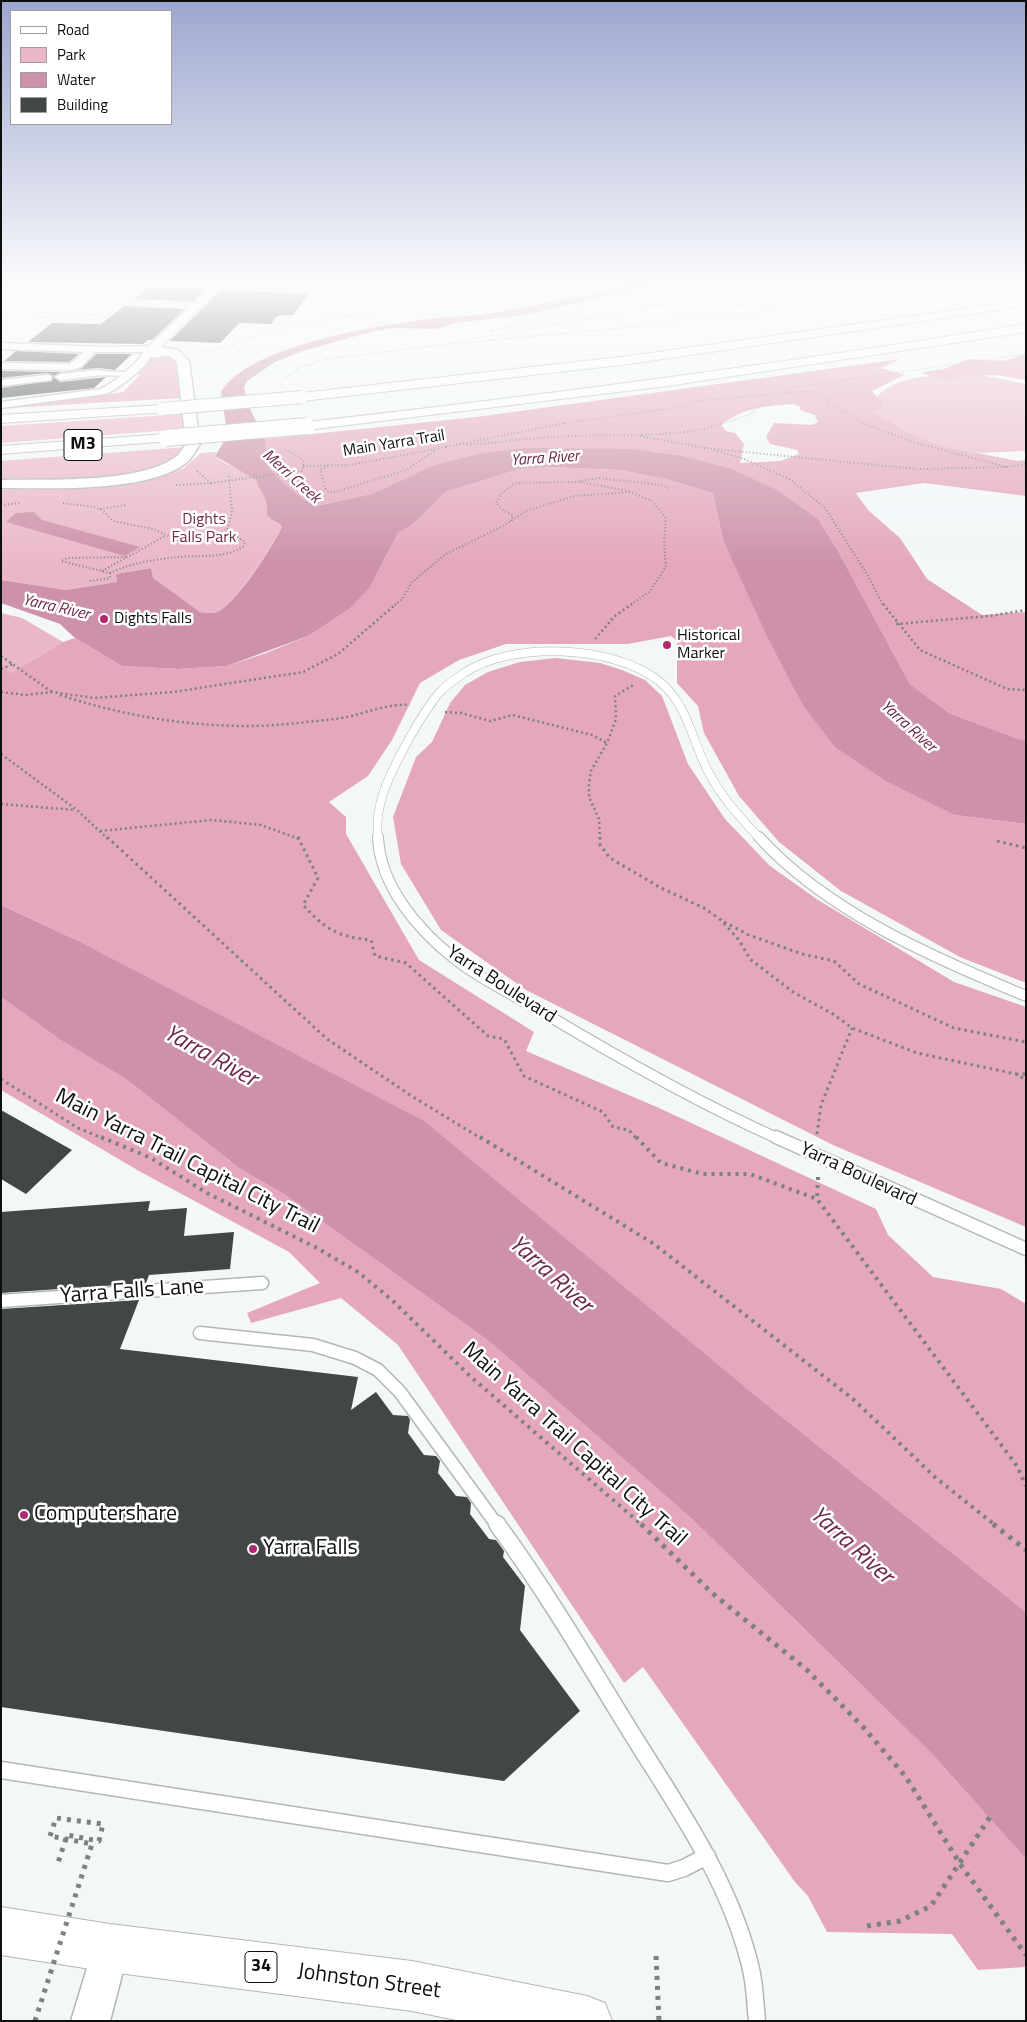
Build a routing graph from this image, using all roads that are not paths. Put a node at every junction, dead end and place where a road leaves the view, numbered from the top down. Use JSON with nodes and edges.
{"nodes":[{"id":1,"x":61,"y":377,"type":"edge"},
{"id":2,"x":123,"y":377,"type":"edge"},
{"id":3,"x":185,"y":377,"type":"edge"},
{"id":4,"x":476,"y":377,"type":"edge"},
{"id":5,"x":704,"y":377,"type":"edge"},
{"id":6,"x":55,"y":378,"type":"joint"},
{"id":7,"x":1,"y":383,"type":"edge"},
{"id":8,"x":1,"y":405,"type":"edge"},
{"id":9,"x":162,"y":406,"type":"junction"},
{"id":10,"x":1,"y":412,"type":"edge"},
{"id":11,"x":1,"y":419,"type":"edge"},
{"id":12,"x":1,"y":450,"type":"edge"},
{"id":13,"x":1,"y":484,"type":"edge"},
{"id":14,"x":1026,"y":996,"type":"edge"},
{"id":15,"x":1026,"y":1249,"type":"edge"},
{"id":16,"x":262,"y":1282,"type":"dead end"},
{"id":17,"x":1,"y":1301,"type":"edge"},
{"id":18,"x":200,"y":1333,"type":"dead end"},
{"id":19,"x":1,"y":1770,"type":"edge"},
{"id":20,"x":707,"y":1856,"type":"junction"},
{"id":21,"x":1,"y":1931,"type":"edge"},
{"id":22,"x":110,"y":1948,"type":"junction"},
{"id":23,"x":90,"y":2021,"type":"edge"},
{"id":24,"x":587,"y":2021,"type":"edge"},
{"id":25,"x":757,"y":2021,"type":"edge"}],
"edges":[{"from":1,"to":6,"type":"street"},
{"from":2,"to":8,"type":"street"},
{"from":3,"to":13,"type":"street"},
{"from":4,"to":9,"type":"main road","number":"M3","bridge":true},
{"from":5,"to":12,"type":"main road","number":"M3","bridge":true},
{"from":6,"to":7,"type":"street"},
{"from":9,"to":10,"type":"main road"},
{"from":9,"to":11,"type":"main road","number":"M3"},
{"from":14,"to":15,"type":"lane","name":"Yarra Boulevard"},
{"from":16,"to":17,"type":"lane","name":"Yarra Falls Lane"},
{"from":18,"to":20,"type":"lane"},
{"from":19,"to":20,"type":"lane"},
{"from":20,"to":25,"type":"lane"},
{"from":21,"to":22,"type":"main road","name":"Johnston Street","number":"34"},
{"from":22,"to":23,"type":"street"},
{"from":22,"to":24,"type":"main road","name":"Johnston Street","number":"34"}]}
